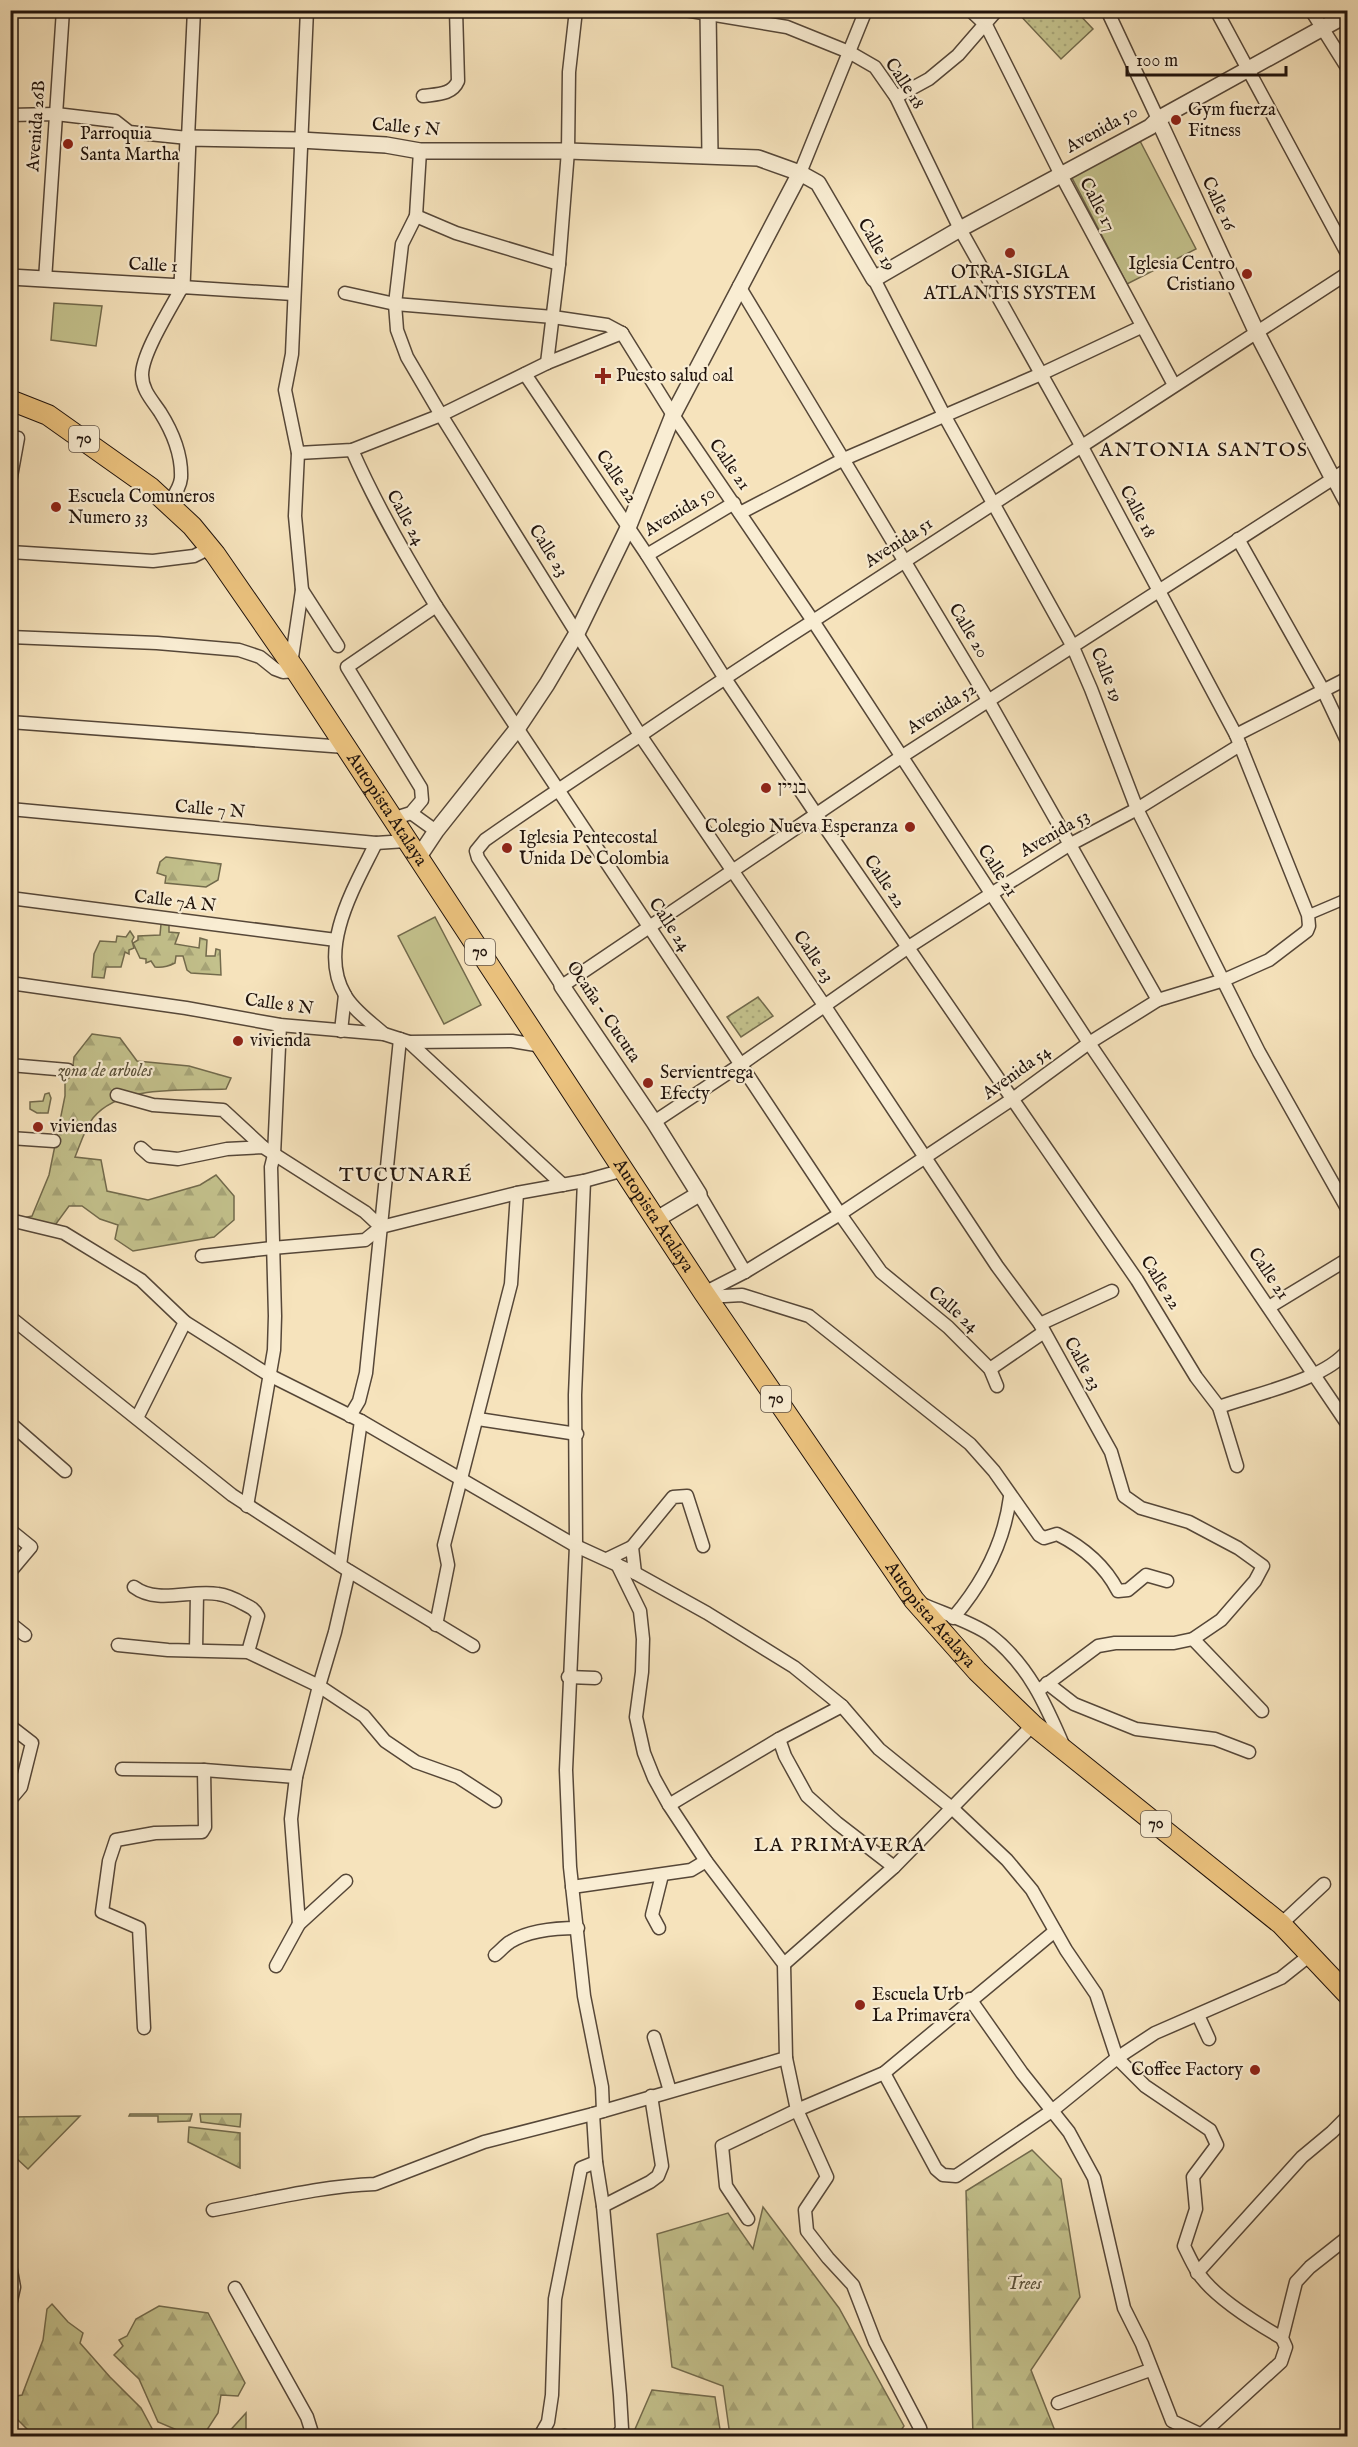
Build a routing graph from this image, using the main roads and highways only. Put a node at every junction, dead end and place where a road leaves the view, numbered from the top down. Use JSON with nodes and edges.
{"nodes":[{"id":1,"x":10,"y":400,"type":"edge"},
{"id":2,"x":1347,"y":1995,"type":"edge"}],
"edges":[{"from":1,"to":2,"type":"main road","name":"Autopista Atalaya","number":"70"}]}
